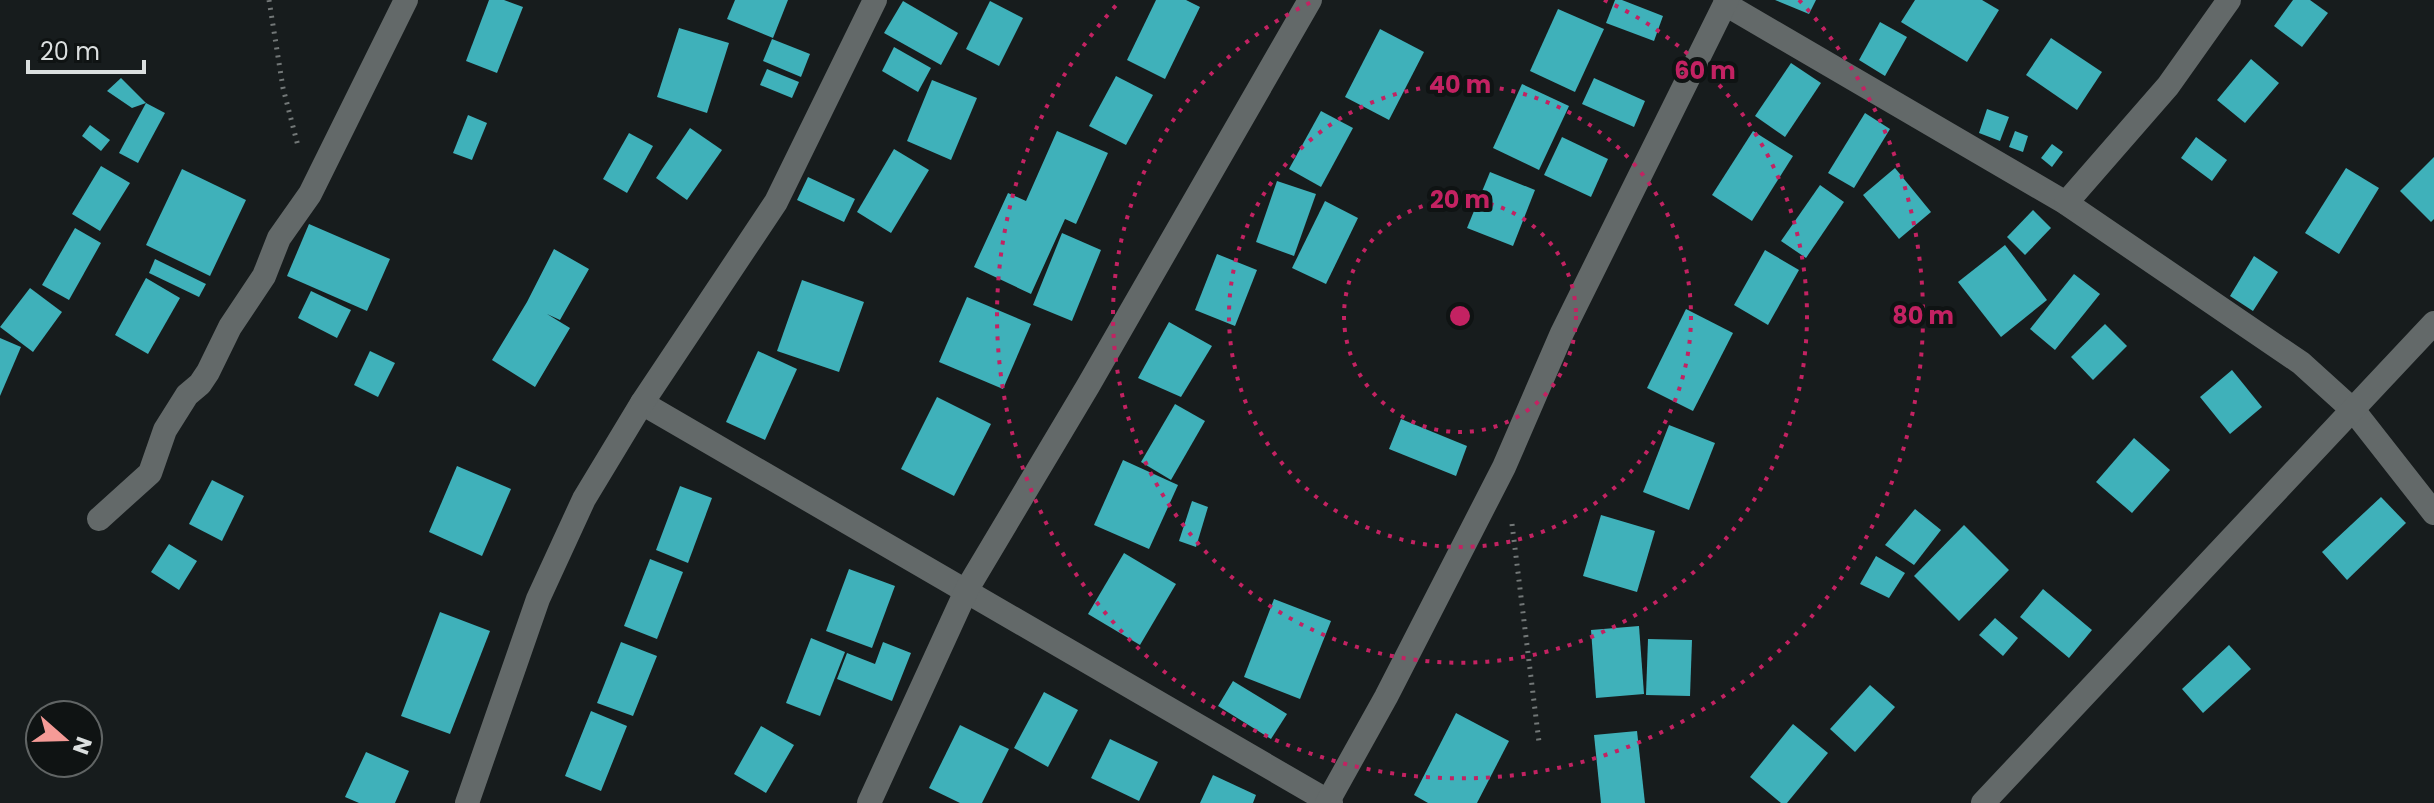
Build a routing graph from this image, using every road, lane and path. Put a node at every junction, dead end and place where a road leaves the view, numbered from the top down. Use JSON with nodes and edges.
{"nodes":[{"id":1,"x":269,"y":0,"type":"edge"},
{"id":2,"x":406,"y":0,"type":"edge"},
{"id":3,"x":875,"y":0,"type":"edge"},
{"id":4,"x":1310,"y":0,"type":"edge"},
{"id":5,"x":2229,"y":0,"type":"edge"},
{"id":6,"x":1726,"y":2,"type":"edge"},
{"id":7,"x":310,"y":194,"type":"junction"},
{"id":8,"x":2066,"y":203,"type":"junction"},
{"id":9,"x":2434,"y":323,"type":"edge"},
{"id":10,"x":642,"y":403,"type":"junction"},
{"id":11,"x":2354,"y":411,"type":"junction"},
{"id":12,"x":1504,"y":467,"type":"junction"},
{"id":13,"x":2434,"y":513,"type":"edge"},
{"id":14,"x":99,"y":519,"type":"dead end"},
{"id":15,"x":967,"y":589,"type":"junction"},
{"id":16,"x":1539,"y":742,"type":"dead end"},
{"id":17,"x":1329,"y":802,"type":"edge"},
{"id":18,"x":467,"y":803,"type":"edge"},
{"id":19,"x":869,"y":803,"type":"edge"},
{"id":20,"x":1983,"y":803,"type":"edge"}],
"edges":[{"from":1,"to":7,"type":"path"},
{"from":2,"to":7,"type":"street"},
{"from":3,"to":10,"type":"street"},
{"from":4,"to":15,"type":"street"},
{"from":5,"to":8,"type":"street"},
{"from":6,"to":8,"type":"street"},
{"from":6,"to":12,"type":"street"},
{"from":7,"to":14,"type":"street"},
{"from":8,"to":11,"type":"street"},
{"from":9,"to":11,"type":"street"},
{"from":10,"to":15,"type":"street"},
{"from":10,"to":18,"type":"street"},
{"from":11,"to":13,"type":"street"},
{"from":11,"to":20,"type":"street"},
{"from":12,"to":16,"type":"path"},
{"from":12,"to":17,"type":"street"},
{"from":15,"to":17,"type":"street"},
{"from":15,"to":19,"type":"street"}]}
